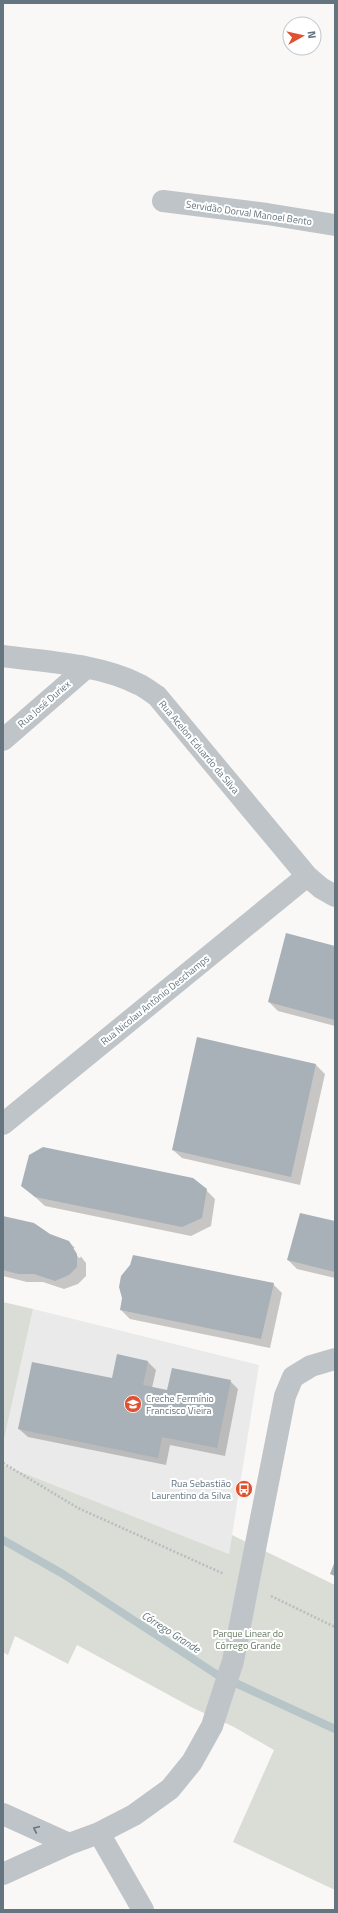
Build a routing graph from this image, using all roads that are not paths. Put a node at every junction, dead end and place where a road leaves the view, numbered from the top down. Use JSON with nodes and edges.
{"nodes":[{"id":1,"x":163,"y":201,"type":"dead end"},
{"id":2,"x":335,"y":225,"type":"edge"},
{"id":3,"x":3,"y":656,"type":"edge"},
{"id":4,"x":86,"y":668,"type":"junction"},
{"id":5,"x":3,"y":740,"type":"edge"},
{"id":6,"x":307,"y":876,"type":"junction"},
{"id":7,"x":335,"y":896,"type":"edge"},
{"id":8,"x":3,"y":1124,"type":"edge"},
{"id":9,"x":335,"y":1359,"type":"edge"},
{"id":10,"x":3,"y":1814,"type":"edge"},
{"id":11,"x":99,"y":1833,"type":"junction"},
{"id":12,"x":69,"y":1844,"type":"junction"},
{"id":13,"x":3,"y":1874,"type":"edge"},
{"id":14,"x":143,"y":1910,"type":"edge"}],
"edges":[{"from":1,"to":2,"type":"street","name":"Servidão Dorval Manoel Bento"},
{"from":3,"to":4,"type":"street","name":"Rua Acelon Eduardo da Silva"},
{"from":4,"to":5,"type":"street","name":"Rua José Duriex"},
{"from":4,"to":6,"type":"street","name":"Rua Acelon Eduardo da Silva"},
{"from":6,"to":7,"type":"street","name":"Rua Acelon Eduardo da Silva"},
{"from":6,"to":8,"type":"street","name":"Rua Nicolau Antônio Deschamps"},
{"from":9,"to":11,"type":"street"},
{"from":12,"to":10,"type":"street","one_way":true},
{"from":11,"to":12,"type":"street"},
{"from":11,"to":14,"type":"street"},
{"from":12,"to":13,"type":"street"}]}
